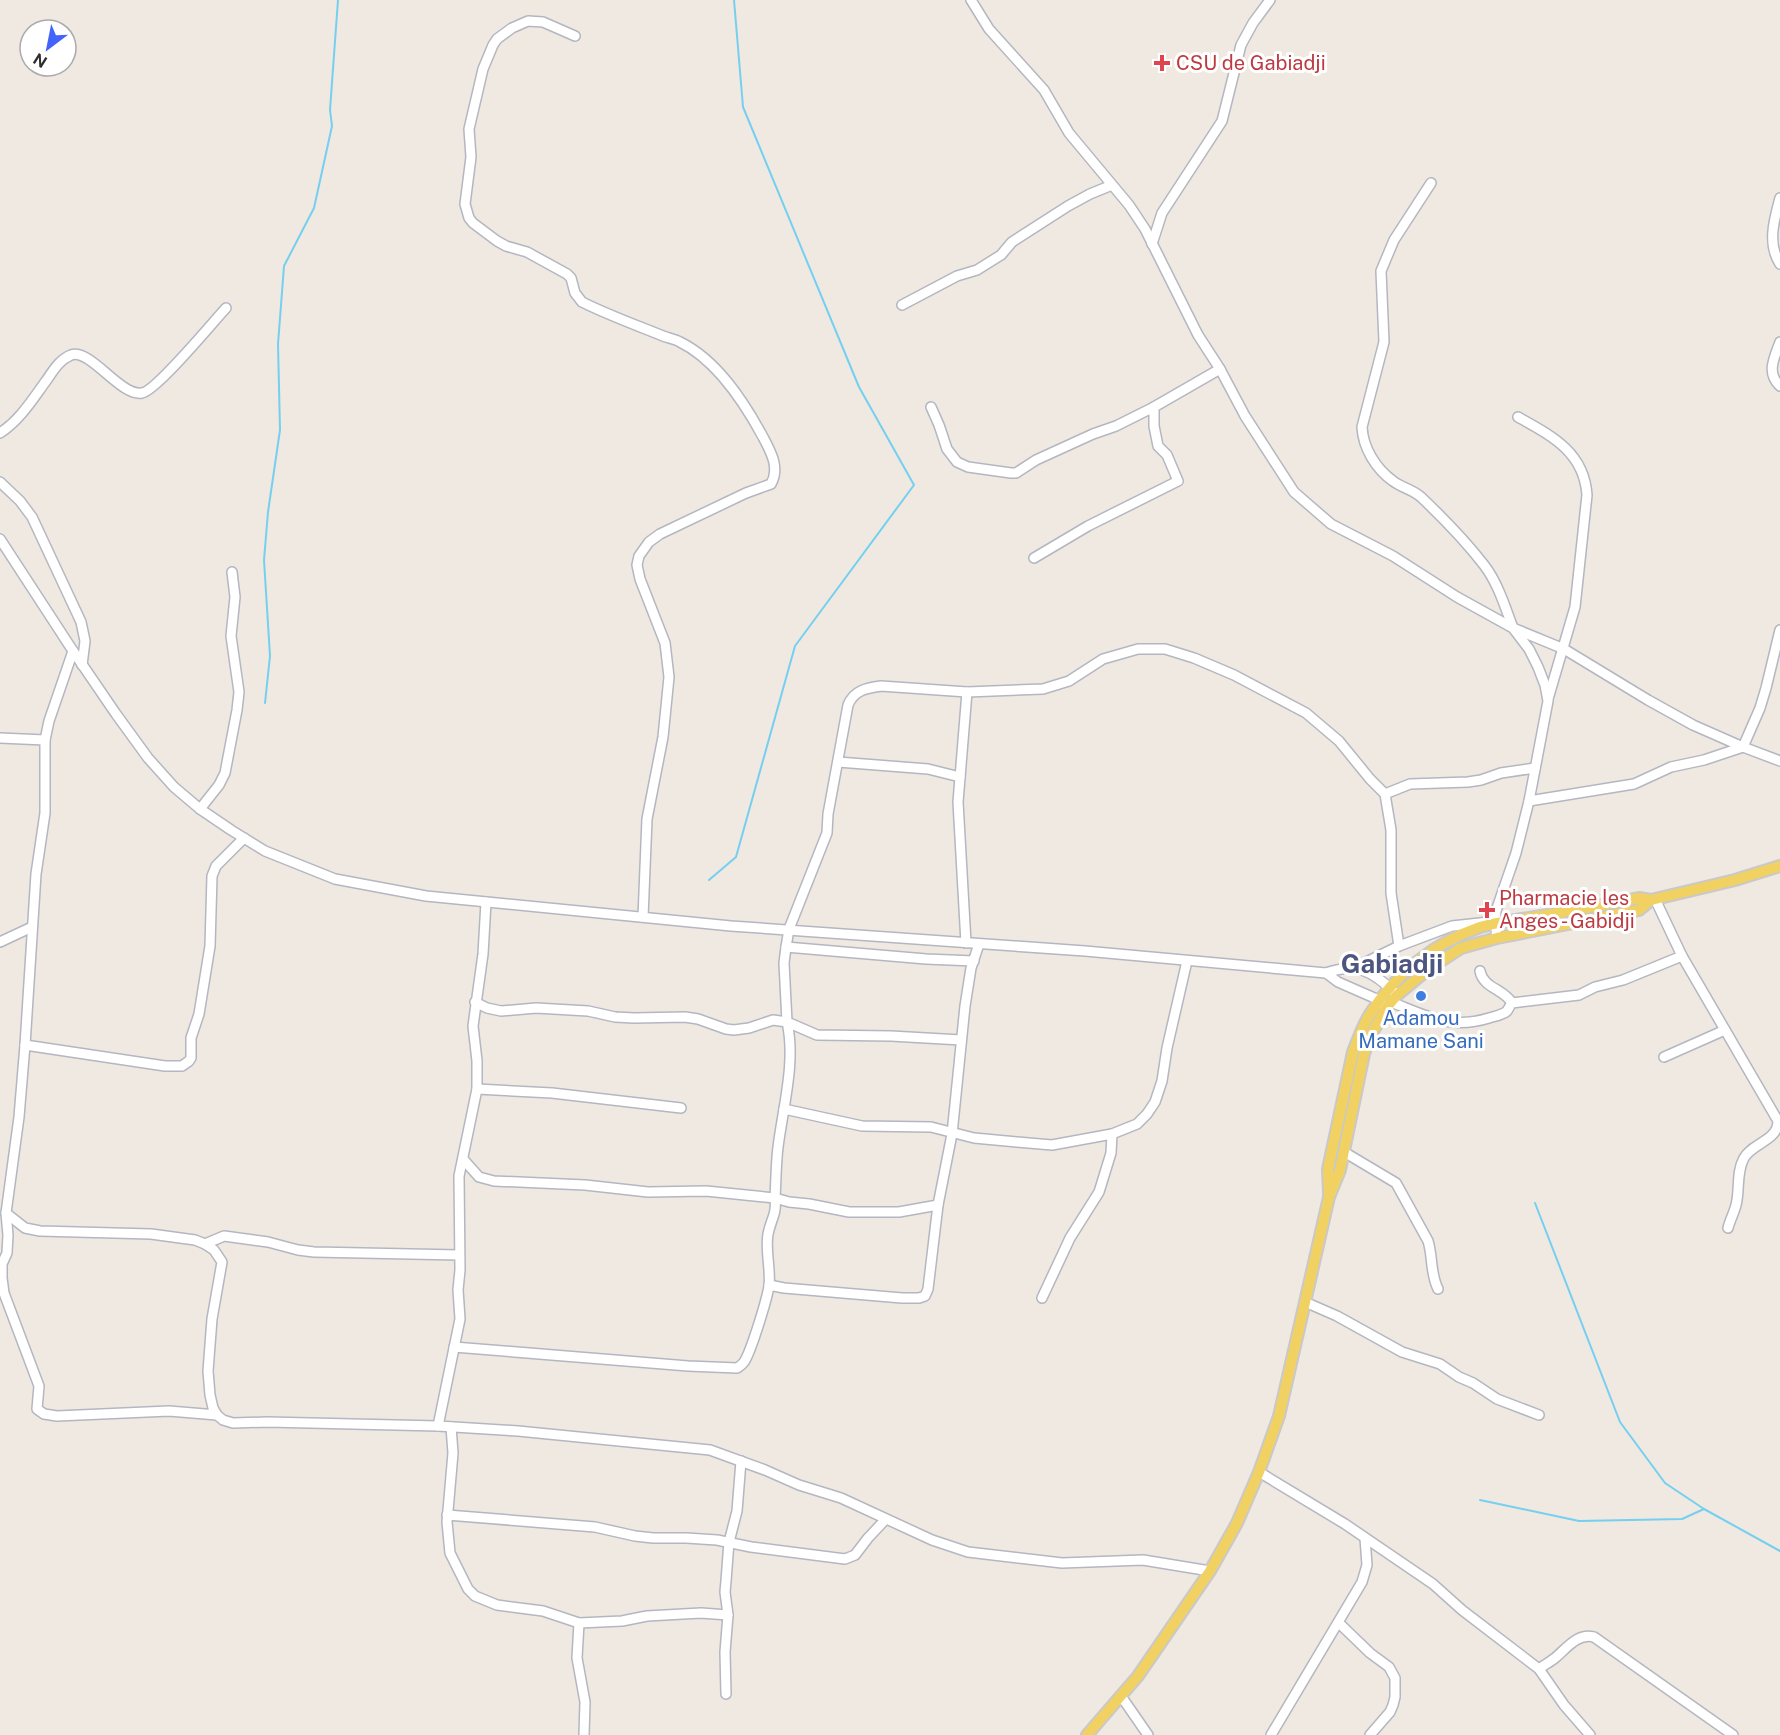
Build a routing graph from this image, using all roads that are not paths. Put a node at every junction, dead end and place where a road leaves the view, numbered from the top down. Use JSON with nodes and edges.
{"nodes":[{"id":1,"x":971,"y":0,"type":"edge"},
{"id":2,"x":1270,"y":0,"type":"edge"},
{"id":3,"x":575,"y":36,"type":"dead end"},
{"id":4,"x":1431,"y":183,"type":"dead end"},
{"id":5,"x":1112,"y":185,"type":"junction"},
{"id":6,"x":1780,"y":198,"type":"edge"},
{"id":7,"x":1152,"y":244,"type":"junction"},
{"id":8,"x":1780,"y":264,"type":"edge"},
{"id":9,"x":902,"y":305,"type":"dead end"},
{"id":10,"x":226,"y":308,"type":"dead end"},
{"id":11,"x":1780,"y":342,"type":"edge"},
{"id":12,"x":1220,"y":369,"type":"junction"},
{"id":13,"x":1780,"y":386,"type":"edge"},
{"id":14,"x":931,"y":407,"type":"dead end"},
{"id":15,"x":1154,"y":407,"type":"junction"},
{"id":16,"x":1518,"y":417,"type":"dead end"},
{"id":17,"x":0,"y":433,"type":"edge"},
{"id":18,"x":0,"y":482,"type":"edge"},
{"id":19,"x":0,"y":539,"type":"edge"},
{"id":20,"x":1034,"y":558,"type":"dead end"},
{"id":21,"x":232,"y":572,"type":"dead end"},
{"id":22,"x":1513,"y":628,"type":"junction"},
{"id":23,"x":1780,"y":630,"type":"edge"},
{"id":24,"x":1564,"y":649,"type":"junction"},
{"id":25,"x":72,"y":651,"type":"junction"},
{"id":26,"x":82,"y":665,"type":"junction"},
{"id":27,"x":967,"y":692,"type":"junction"},
{"id":28,"x":1548,"y":701,"type":"junction"},
{"id":29,"x":0,"y":738,"type":"edge"},
{"id":30,"x":45,"y":740,"type":"junction"},
{"id":31,"x":1743,"y":747,"type":"junction"},
{"id":32,"x":1780,"y":761,"type":"edge"},
{"id":33,"x":838,"y":762,"type":"junction"},
{"id":34,"x":1536,"y":768,"type":"junction"},
{"id":35,"x":960,"y":777,"type":"junction"},
{"id":36,"x":1385,"y":794,"type":"junction"},
{"id":37,"x":1529,"y":801,"type":"junction"},
{"id":38,"x":200,"y":809,"type":"junction"},
{"id":39,"x":244,"y":838,"type":"junction"},
{"id":40,"x":1780,"y":866,"type":"edge"},
{"id":41,"x":1653,"y":900,"type":"junction"},
{"id":42,"x":486,"y":902,"type":"junction"},
{"id":43,"x":643,"y":917,"type":"junction"},
{"id":44,"x":1495,"y":923,"type":"junction"},
{"id":45,"x":32,"y":927,"type":"junction"},
{"id":46,"x":789,"y":929,"type":"junction"},
{"id":47,"x":1497,"y":938,"type":"junction"},
{"id":48,"x":0,"y":942,"type":"edge"},
{"id":49,"x":966,"y":943,"type":"junction"},
{"id":50,"x":979,"y":944,"type":"junction"},
{"id":51,"x":1399,"y":946,"type":"junction"},
{"id":52,"x":786,"y":947,"type":"junction"},
{"id":53,"x":1683,"y":956,"type":"junction"},
{"id":54,"x":974,"y":961,"type":"junction"},
{"id":55,"x":1187,"y":961,"type":"junction"},
{"id":56,"x":1354,"y":968,"type":"junction"},
{"id":57,"x":1480,"y":971,"type":"dead end"},
{"id":58,"x":1326,"y":973,"type":"junction"},
{"id":59,"x":1389,"y":999,"type":"junction"},
{"id":60,"x":475,"y":1002,"type":"junction"},
{"id":61,"x":1512,"y":1003,"type":"junction"},
{"id":62,"x":787,"y":1022,"type":"junction"},
{"id":63,"x":1725,"y":1030,"type":"junction"},
{"id":64,"x":961,"y":1040,"type":"junction"},
{"id":65,"x":25,"y":1045,"type":"junction"},
{"id":66,"x":1664,"y":1057,"type":"dead end"},
{"id":67,"x":477,"y":1089,"type":"junction"},
{"id":68,"x":681,"y":1108,"type":"dead end"},
{"id":69,"x":784,"y":1109,"type":"junction"},
{"id":70,"x":952,"y":1134,"type":"junction"},
{"id":71,"x":1112,"y":1134,"type":"junction"},
{"id":72,"x":1344,"y":1152,"type":"junction"},
{"id":73,"x":463,"y":1159,"type":"junction"},
{"id":74,"x":775,"y":1197,"type":"junction"},
{"id":75,"x":1329,"y":1197,"type":"junction"},
{"id":76,"x":938,"y":1205,"type":"junction"},
{"id":77,"x":6,"y":1213,"type":"junction"},
{"id":78,"x":1728,"y":1228,"type":"dead end"},
{"id":79,"x":205,"y":1244,"type":"junction"},
{"id":80,"x":459,"y":1255,"type":"junction"},
{"id":81,"x":769,"y":1285,"type":"junction"},
{"id":82,"x":1438,"y":1289,"type":"dead end"},
{"id":83,"x":1042,"y":1298,"type":"dead end"},
{"id":84,"x":1305,"y":1302,"type":"junction"},
{"id":85,"x":454,"y":1347,"type":"junction"},
{"id":86,"x":217,"y":1415,"type":"junction"},
{"id":87,"x":1539,"y":1415,"type":"dead end"},
{"id":88,"x":438,"y":1426,"type":"junction"},
{"id":89,"x":451,"y":1427,"type":"junction"},
{"id":90,"x":741,"y":1461,"type":"junction"},
{"id":91,"x":1259,"y":1472,"type":"junction"},
{"id":92,"x":447,"y":1515,"type":"junction"},
{"id":93,"x":885,"y":1520,"type":"junction"},
{"id":94,"x":1365,"y":1538,"type":"junction"},
{"id":95,"x":729,"y":1542,"type":"junction"},
{"id":96,"x":1210,"y":1571,"type":"junction"},
{"id":97,"x":728,"y":1615,"type":"junction"},
{"id":98,"x":579,"y":1623,"type":"junction"},
{"id":99,"x":1338,"y":1623,"type":"junction"},
{"id":100,"x":1539,"y":1669,"type":"junction"},
{"id":101,"x":726,"y":1694,"type":"dead end"},
{"id":102,"x":1121,"y":1696,"type":"junction"},
{"id":103,"x":584,"y":1735,"type":"edge"},
{"id":104,"x":1087,"y":1735,"type":"edge"},
{"id":105,"x":1148,"y":1735,"type":"edge"},
{"id":106,"x":1271,"y":1735,"type":"edge"},
{"id":107,"x":1370,"y":1735,"type":"edge"},
{"id":108,"x":1590,"y":1735,"type":"edge"},
{"id":109,"x":1732,"y":1735,"type":"edge"}],
"edges":[{"from":1,"to":5,"type":"street"},
{"from":2,"to":7,"type":"street"},
{"from":3,"to":43,"type":"street"},
{"from":4,"to":22,"type":"street"},
{"from":5,"to":7,"type":"street"},
{"from":5,"to":9,"type":"street"},
{"from":6,"to":8,"type":"street"},
{"from":7,"to":12,"type":"street"},
{"from":10,"to":17,"type":"street"},
{"from":11,"to":13,"type":"street"},
{"from":12,"to":15,"type":"street"},
{"from":12,"to":22,"type":"street"},
{"from":14,"to":15,"type":"street"},
{"from":15,"to":20,"type":"street"},
{"from":16,"to":24,"type":"street"},
{"from":18,"to":26,"type":"street"},
{"from":19,"to":25,"type":"street"},
{"from":21,"to":38,"type":"street"},
{"from":22,"to":24,"type":"street"},
{"from":22,"to":28,"type":"street"},
{"from":23,"to":31,"type":"street"},
{"from":24,"to":28,"type":"street"},
{"from":24,"to":31,"type":"street"},
{"from":25,"to":26,"type":"street"},
{"from":25,"to":30,"type":"street"},
{"from":26,"to":38,"type":"street"},
{"from":27,"to":33,"type":"street"},
{"from":27,"to":35,"type":"street"},
{"from":27,"to":36,"type":"street"},
{"from":28,"to":34,"type":"street"},
{"from":29,"to":30,"type":"street"},
{"from":30,"to":45,"type":"street"},
{"from":31,"to":32,"type":"street"},
{"from":31,"to":37,"type":"street"},
{"from":33,"to":35,"type":"street"},
{"from":33,"to":46,"type":"street"},
{"from":34,"to":36,"type":"street"},
{"from":34,"to":37,"type":"street"},
{"from":35,"to":49,"type":"street"},
{"from":36,"to":51,"type":"street"},
{"from":37,"to":44,"type":"street"},
{"from":38,"to":39,"type":"street"},
{"from":39,"to":42,"type":"street"},
{"from":39,"to":65,"type":"street"},
{"from":40,"to":41,"type":"main road"},
{"from":41,"to":44,"type":"main road"},
{"from":41,"to":47,"type":"main road"},
{"from":41,"to":53,"type":"street"},
{"from":42,"to":43,"type":"street"},
{"from":42,"to":60,"type":"street"},
{"from":43,"to":46,"type":"street"},
{"from":44,"to":47,"type":"street"},
{"from":44,"to":51,"type":"street"},
{"from":44,"to":59,"type":"main road"},
{"from":45,"to":48,"type":"street"},
{"from":45,"to":65,"type":"street"},
{"from":46,"to":49,"type":"street"},
{"from":46,"to":52,"type":"street"},
{"from":47,"to":59,"type":"main road"},
{"from":49,"to":50,"type":"street"},
{"from":50,"to":54,"type":"street"},
{"from":50,"to":55,"type":"street"},
{"from":51,"to":56,"type":"street"},
{"from":52,"to":54,"type":"street"},
{"from":52,"to":62,"type":"street"},
{"from":53,"to":61,"type":"street"},
{"from":53,"to":63,"type":"street"},
{"from":54,"to":64,"type":"street"},
{"from":55,"to":58,"type":"street"},
{"from":55,"to":71,"type":"street"},
{"from":56,"to":58,"type":"street"},
{"from":56,"to":59,"type":"street"},
{"from":57,"to":61,"type":"street"},
{"from":58,"to":59,"type":"street"},
{"from":59,"to":61,"type":"street"},
{"from":59,"to":72,"type":"main road"},
{"from":59,"to":75,"type":"main road"},
{"from":60,"to":62,"type":"street"},
{"from":60,"to":67,"type":"street"},
{"from":62,"to":64,"type":"street"},
{"from":62,"to":69,"type":"street"},
{"from":63,"to":66,"type":"street"},
{"from":63,"to":78,"type":"street"},
{"from":64,"to":70,"type":"street"},
{"from":65,"to":77,"type":"street"},
{"from":67,"to":68,"type":"street"},
{"from":67,"to":73,"type":"street"},
{"from":69,"to":70,"type":"street"},
{"from":69,"to":74,"type":"street"},
{"from":70,"to":71,"type":"street"},
{"from":70,"to":76,"type":"street"},
{"from":71,"to":83,"type":"street"},
{"from":72,"to":75,"type":"main road"},
{"from":72,"to":82,"type":"street"},
{"from":73,"to":74,"type":"street"},
{"from":73,"to":80,"type":"street"},
{"from":74,"to":76,"type":"street"},
{"from":74,"to":81,"type":"street"},
{"from":75,"to":84,"type":"main road"},
{"from":76,"to":81,"type":"street"},
{"from":77,"to":79,"type":"street"},
{"from":77,"to":86,"type":"street"},
{"from":79,"to":80,"type":"street"},
{"from":79,"to":86,"type":"street"},
{"from":80,"to":85,"type":"street"},
{"from":81,"to":85,"type":"street"},
{"from":84,"to":87,"type":"street"},
{"from":84,"to":91,"type":"main road"},
{"from":85,"to":88,"type":"street"},
{"from":86,"to":88,"type":"street"},
{"from":88,"to":89,"type":"street"},
{"from":89,"to":90,"type":"street"},
{"from":89,"to":92,"type":"street"},
{"from":90,"to":93,"type":"street"},
{"from":90,"to":95,"type":"street"},
{"from":91,"to":94,"type":"street"},
{"from":91,"to":96,"type":"main road"},
{"from":92,"to":95,"type":"street"},
{"from":92,"to":98,"type":"street"},
{"from":93,"to":95,"type":"street"},
{"from":93,"to":96,"type":"street"},
{"from":94,"to":99,"type":"street"},
{"from":94,"to":100,"type":"street"},
{"from":95,"to":97,"type":"street"},
{"from":96,"to":102,"type":"main road"},
{"from":97,"to":98,"type":"street"},
{"from":97,"to":101,"type":"street"},
{"from":98,"to":103,"type":"street"},
{"from":99,"to":106,"type":"street"},
{"from":99,"to":107,"type":"street"},
{"from":100,"to":108,"type":"street"},
{"from":100,"to":109,"type":"street"},
{"from":102,"to":104,"type":"main road"},
{"from":102,"to":105,"type":"street"}]}
